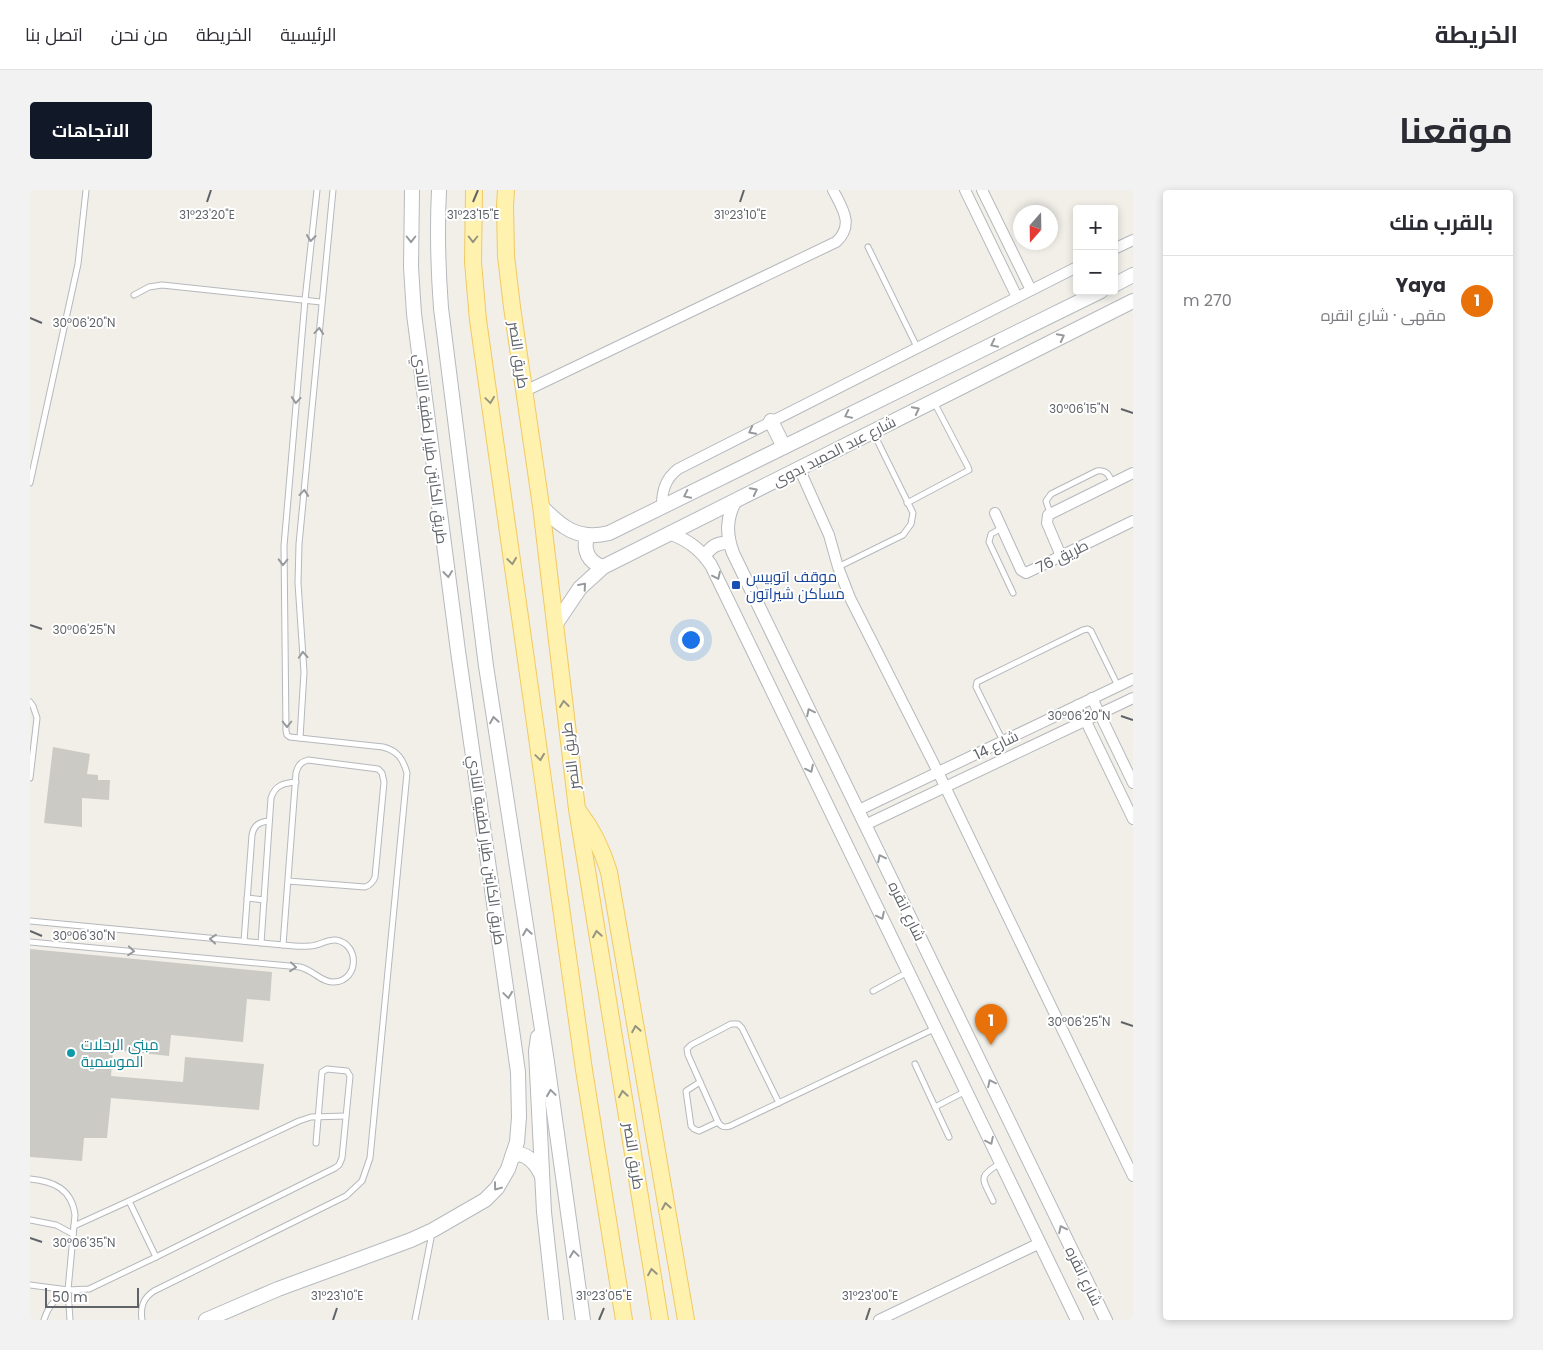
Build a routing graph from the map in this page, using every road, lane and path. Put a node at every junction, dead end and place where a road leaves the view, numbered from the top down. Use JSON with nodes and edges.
{"nodes":[{"id":1,"x":86,"y":190,"type":"edge"},
{"id":2,"x":318,"y":190,"type":"edge"},
{"id":3,"x":333,"y":190,"type":"edge"},
{"id":4,"x":412,"y":190,"type":"edge"},
{"id":5,"x":439,"y":190,"type":"edge"},
{"id":6,"x":474,"y":190,"type":"edge"},
{"id":7,"x":506,"y":190,"type":"edge"},
{"id":8,"x":833,"y":190,"type":"edge"},
{"id":9,"x":965,"y":190,"type":"edge"},
{"id":10,"x":982,"y":190,"type":"edge"},
{"id":11,"x":1133,"y":240,"type":"edge"},
{"id":12,"x":868,"y":247,"type":"dead end"},
{"id":13,"x":1118,"y":247,"type":"edge"},
{"id":14,"x":1073,"y":270,"type":"edge"},
{"id":15,"x":1133,"y":275,"type":"edge"},
{"id":16,"x":1118,"y":283,"type":"edge"},
{"id":17,"x":1031,"y":290,"type":"junction"},
{"id":18,"x":134,"y":295,"type":"dead end"},
{"id":19,"x":1093,"y":295,"type":"edge"},
{"id":20,"x":1016,"y":297,"type":"junction"},
{"id":21,"x":305,"y":300,"type":"junction"},
{"id":22,"x":1133,"y":301,"type":"edge"},
{"id":23,"x":322,"y":302,"type":"junction"},
{"id":24,"x":918,"y":347,"type":"junction"},
{"id":25,"x":525,"y":391,"type":"junction"},
{"id":26,"x":933,"y":401,"type":"junction"},
{"id":27,"x":771,"y":421,"type":"junction"},
{"id":28,"x":873,"y":432,"type":"junction"},
{"id":29,"x":784,"y":447,"type":"junction"},
{"id":30,"x":800,"y":468,"type":"junction"},
{"id":31,"x":1133,"y":474,"type":"edge"},
{"id":32,"x":30,"y":483,"type":"edge"},
{"id":33,"x":1112,"y":483,"type":"junction"},
{"id":34,"x":736,"y":500,"type":"junction"},
{"id":35,"x":907,"y":503,"type":"junction"},
{"id":36,"x":541,"y":506,"type":"junction"},
{"id":37,"x":662,"y":506,"type":"junction"},
{"id":38,"x":995,"y":513,"type":"dead end"},
{"id":39,"x":1050,"y":514,"type":"junction"},
{"id":40,"x":1133,"y":521,"type":"edge"},
{"id":41,"x":1002,"y":528,"type":"junction"},
{"id":42,"x":669,"y":533,"type":"junction"},
{"id":43,"x":587,"y":536,"type":"junction"},
{"id":44,"x":729,"y":543,"type":"junction"},
{"id":45,"x":705,"y":556,"type":"junction"},
{"id":46,"x":1061,"y":556,"type":"junction"},
{"id":47,"x":603,"y":567,"type":"junction"},
{"id":48,"x":838,"y":567,"type":"junction"},
{"id":49,"x":1013,"y":593,"type":"dead end"},
{"id":50,"x":555,"y":626,"type":"junction"},
{"id":51,"x":1133,"y":679,"type":"edge"},
{"id":52,"x":1118,"y":686,"type":"junction"},
{"id":53,"x":1092,"y":698,"type":"junction"},
{"id":54,"x":1133,"y":698,"type":"edge"},
{"id":55,"x":30,"y":702,"type":"edge"},
{"id":56,"x":1078,"y":705,"type":"junction"},
{"id":57,"x":1100,"y":714,"type":"junction"},
{"id":58,"x":1085,"y":720,"type":"junction"},
{"id":59,"x":300,"y":738,"type":"junction"},
{"id":60,"x":1002,"y":741,"type":"junction"},
{"id":61,"x":938,"y":772,"type":"junction"},
{"id":62,"x":30,"y":778,"type":"edge"},
{"id":63,"x":296,"y":782,"type":"junction"},
{"id":64,"x":1133,"y":783,"type":"edge"},
{"id":65,"x":945,"y":786,"type":"junction"},
{"id":66,"x":577,"y":809,"type":"junction"},
{"id":67,"x":858,"y":810,"type":"junction"},
{"id":68,"x":1133,"y":820,"type":"edge"},
{"id":69,"x":269,"y":821,"type":"junction"},
{"id":70,"x":865,"y":825,"type":"junction"},
{"id":71,"x":288,"y":880,"type":"junction"},
{"id":72,"x":247,"y":898,"type":"junction"},
{"id":73,"x":264,"y":900,"type":"junction"},
{"id":74,"x":30,"y":921,"type":"edge"},
{"id":75,"x":30,"y":942,"type":"edge"},
{"id":76,"x":244,"y":942,"type":"junction"},
{"id":77,"x":261,"y":943,"type":"junction"},
{"id":78,"x":283,"y":945,"type":"junction"},
{"id":79,"x":908,"y":971,"type":"junction"},
{"id":80,"x":873,"y":991,"type":"dead end"},
{"id":81,"x":541,"y":1027,"type":"junction"},
{"id":82,"x":936,"y":1028,"type":"junction"},
{"id":83,"x":915,"y":1064,"type":"dead end"},
{"id":84,"x":700,"y":1082,"type":"junction"},
{"id":85,"x":966,"y":1091,"type":"junction"},
{"id":86,"x":779,"y":1103,"type":"junction"},
{"id":87,"x":935,"y":1107,"type":"junction"},
{"id":88,"x":318,"y":1116,"type":"junction"},
{"id":89,"x":346,"y":1116,"type":"junction"},
{"id":90,"x":718,"y":1122,"type":"junction"},
{"id":91,"x":949,"y":1137,"type":"dead end"},
{"id":92,"x":316,"y":1143,"type":"dead end"},
{"id":93,"x":512,"y":1157,"type":"junction"},
{"id":94,"x":1001,"y":1163,"type":"junction"},
{"id":95,"x":542,"y":1176,"type":"junction"},
{"id":96,"x":1133,"y":1176,"type":"edge"},
{"id":97,"x":30,"y":1179,"type":"edge"},
{"id":98,"x":129,"y":1201,"type":"junction"},
{"id":99,"x":993,"y":1201,"type":"dead end"},
{"id":100,"x":30,"y":1220,"type":"edge"},
{"id":101,"x":74,"y":1226,"type":"junction"},
{"id":102,"x":433,"y":1230,"type":"junction"},
{"id":103,"x":73,"y":1234,"type":"junction"},
{"id":104,"x":1040,"y":1243,"type":"junction"},
{"id":105,"x":156,"y":1257,"type":"junction"},
{"id":106,"x":30,"y":1285,"type":"edge"},
{"id":107,"x":68,"y":1290,"type":"junction"},
{"id":108,"x":44,"y":1320,"type":"edge"},
{"id":109,"x":70,"y":1320,"type":"edge"},
{"id":110,"x":142,"y":1320,"type":"edge"},
{"id":111,"x":206,"y":1320,"type":"edge"},
{"id":112,"x":415,"y":1320,"type":"edge"},
{"id":113,"x":556,"y":1320,"type":"edge"},
{"id":114,"x":583,"y":1320,"type":"edge"},
{"id":115,"x":624,"y":1320,"type":"edge"},
{"id":116,"x":660,"y":1320,"type":"edge"},
{"id":117,"x":686,"y":1320,"type":"edge"},
{"id":118,"x":879,"y":1320,"type":"edge"},
{"id":119,"x":1077,"y":1320,"type":"edge"},
{"id":120,"x":1106,"y":1320,"type":"edge"}],
"edges":[{"from":1,"to":32,"type":"lane"},
{"from":2,"to":21,"type":"lane","one_way":true},
{"from":3,"to":23,"type":"lane"},
{"from":4,"to":93,"type":"main road","name":"طريق الكابتن طيار لطفية النادي","one_way":true},
{"from":81,"to":5,"type":"main road","name":"طريق الكابتن طيار لطفية النادي","one_way":true},
{"from":6,"to":115,"type":"main road","name":"طريق النصر","one_way":true},
{"from":7,"to":25,"type":"main road","name":"طريق النصر"},
{"from":8,"to":25,"type":"street"},
{"from":9,"to":20,"type":"street"},
{"from":10,"to":17,"type":"street"},
{"from":11,"to":13,"type":"street"},
{"from":12,"to":24,"type":"lane"},
{"from":14,"to":17,"type":"street"},
{"from":15,"to":16,"type":"main road"},
{"from":17,"to":20,"type":"street"},
{"from":18,"to":21,"type":"lane"},
{"from":19,"to":29,"type":"main road","name":"شارع عبد الحميد بدوى","one_way":true},
{"from":20,"to":24,"type":"street"},
{"from":21,"to":23,"type":"lane"},
{"from":21,"to":59,"type":"lane","one_way":true},
{"from":26,"to":22,"type":"main road","name":"شارع عبد الحميد بدوى","one_way":true},
{"from":59,"to":23,"type":"lane","one_way":true},
{"from":24,"to":27,"type":"street"},
{"from":25,"to":36,"type":"main road","name":"طريق النصر"},
{"from":28,"to":26,"type":"main road","name":"شارع عبد الحميد بدوى","one_way":true},
{"from":26,"to":35,"type":"lane"},
{"from":27,"to":29,"type":"main road"},
{"from":27,"to":37,"type":"street","one_way":true},
{"from":28,"to":30,"type":"main road","name":"شارع عبد الحميد بدوى"},
{"from":28,"to":35,"type":"lane"},
{"from":29,"to":37,"type":"main road","name":"شارع عبد الحميد بدوى","one_way":true},
{"from":34,"to":30,"type":"main road","name":"شارع عبد الحميد بدوى","one_way":true},
{"from":30,"to":48,"type":"street"},
{"from":31,"to":33,"type":"street"},
{"from":33,"to":39,"type":"street"},
{"from":33,"to":39,"type":"lane"},
{"from":34,"to":42,"type":"main road","name":"شارع عبد الحميد بدوى"},
{"from":34,"to":44,"type":"street","name":"شارع انقره"},
{"from":35,"to":48,"type":"lane"},
{"from":36,"to":43,"type":"main road"},
{"from":36,"to":50,"type":"main road","name":"طريق النصر"},
{"from":37,"to":43,"type":"main road","name":"شارع عبد الحميد بدوى"},
{"from":38,"to":41,"type":"street","name":"طريق 76"},
{"from":39,"to":46,"type":"street"},
{"from":40,"to":46,"type":"street","name":"طريق 76"},
{"from":41,"to":46,"type":"street","name":"طريق 76"},
{"from":41,"to":49,"type":"lane"},
{"from":42,"to":45,"type":"street","name":"شارع انقره"},
{"from":42,"to":47,"type":"main road","name":"شارع عبد الحميد بدوى"},
{"from":43,"to":47,"type":"main road"},
{"from":44,"to":45,"type":"street"},
{"from":67,"to":44,"type":"street","name":"شارع انقره","one_way":true},
{"from":45,"to":79,"type":"street","name":"شارع انقره","one_way":true},
{"from":50,"to":47,"type":"main road","name":"شارع عبد الحميد بدوى","one_way":true},
{"from":48,"to":61,"type":"street"},
{"from":66,"to":50,"type":"main road","name":"طريق النصر","one_way":true},
{"from":51,"to":52,"type":"street","name":"شارع 14"},
{"from":52,"to":53,"type":"street","name":"شارع 14"},
{"from":52,"to":60,"type":"lane"},
{"from":53,"to":56,"type":"street","name":"شارع 14"},
{"from":53,"to":57,"type":"street"},
{"from":54,"to":57,"type":"street","name":"شارع 14"},
{"from":55,"to":62,"type":"lane"},
{"from":56,"to":58,"type":"street"},
{"from":56,"to":60,"type":"street","name":"شارع 14"},
{"from":57,"to":58,"type":"street","name":"شارع 14"},
{"from":57,"to":64,"type":"street"},
{"from":58,"to":65,"type":"street","name":"شارع 14"},
{"from":58,"to":68,"type":"street"},
{"from":59,"to":110,"type":"lane"},
{"from":60,"to":61,"type":"street","name":"شارع 14"},
{"from":61,"to":65,"type":"street"},
{"from":61,"to":67,"type":"street","name":"شارع 14"},
{"from":63,"to":69,"type":"lane"},
{"from":63,"to":71,"type":"lane"},
{"from":63,"to":71,"type":"lane"},
{"from":65,"to":70,"type":"street","name":"شارع 14"},
{"from":65,"to":96,"type":"street"},
{"from":116,"to":66,"type":"main road","name":"طريق النصر","one_way":true},
{"from":117,"to":66,"type":"main road","one_way":true},
{"from":67,"to":70,"type":"street","name":"شارع انقره"},
{"from":69,"to":72,"type":"lane"},
{"from":69,"to":73,"type":"lane"},
{"from":120,"to":70,"type":"street","name":"شارع انقره","one_way":true},
{"from":71,"to":78,"type":"lane"},
{"from":72,"to":73,"type":"lane"},
{"from":72,"to":76,"type":"lane"},
{"from":73,"to":77,"type":"lane"},
{"from":76,"to":74,"type":"lane","one_way":true},
{"from":75,"to":78,"type":"lane","one_way":true},
{"from":76,"to":77,"type":"lane"},
{"from":77,"to":78,"type":"lane"},
{"from":79,"to":80,"type":"lane"},
{"from":79,"to":82,"type":"street","name":"شارع انقره"},
{"from":81,"to":95,"type":"main road"},
{"from":114,"to":81,"type":"main road","name":"طريق الكابتن طيار لطفية النادي","one_way":true},
{"from":82,"to":85,"type":"street","name":"شارع انقره"},
{"from":82,"to":86,"type":"lane"},
{"from":83,"to":87,"type":"lane"},
{"from":84,"to":86,"type":"lane"},
{"from":84,"to":90,"type":"lane"},
{"from":84,"to":90,"type":"lane"},
{"from":85,"to":87,"type":"lane"},
{"from":85,"to":94,"type":"street","name":"شارع انقره","one_way":true},
{"from":86,"to":90,"type":"lane"},
{"from":87,"to":91,"type":"lane"},
{"from":88,"to":89,"type":"lane"},
{"from":88,"to":89,"type":"lane"},
{"from":88,"to":92,"type":"lane"},
{"from":88,"to":98,"type":"lane"},
{"from":89,"to":105,"type":"lane"},
{"from":93,"to":95,"type":"main road"},
{"from":93,"to":102,"type":"main road","name":"طريق الكابتن طيار لطفية النادي","one_way":true},
{"from":94,"to":99,"type":"lane"},
{"from":94,"to":104,"type":"street","name":"شارع انقره"},
{"from":95,"to":113,"type":"main road"},
{"from":97,"to":101,"type":"lane"},
{"from":98,"to":101,"type":"lane"},
{"from":98,"to":105,"type":"lane"},
{"from":100,"to":103,"type":"lane"},
{"from":101,"to":103,"type":"lane"},
{"from":102,"to":111,"type":"main road","name":"طريق الكابتن طيار لطفية النادي"},
{"from":102,"to":112,"type":"lane"},
{"from":103,"to":107,"type":"lane"},
{"from":104,"to":118,"type":"street"},
{"from":104,"to":119,"type":"street","name":"شارع انقره"},
{"from":105,"to":107,"type":"lane"},
{"from":106,"to":107,"type":"lane"},
{"from":107,"to":108,"type":"lane"},
{"from":107,"to":109,"type":"lane"}]}
